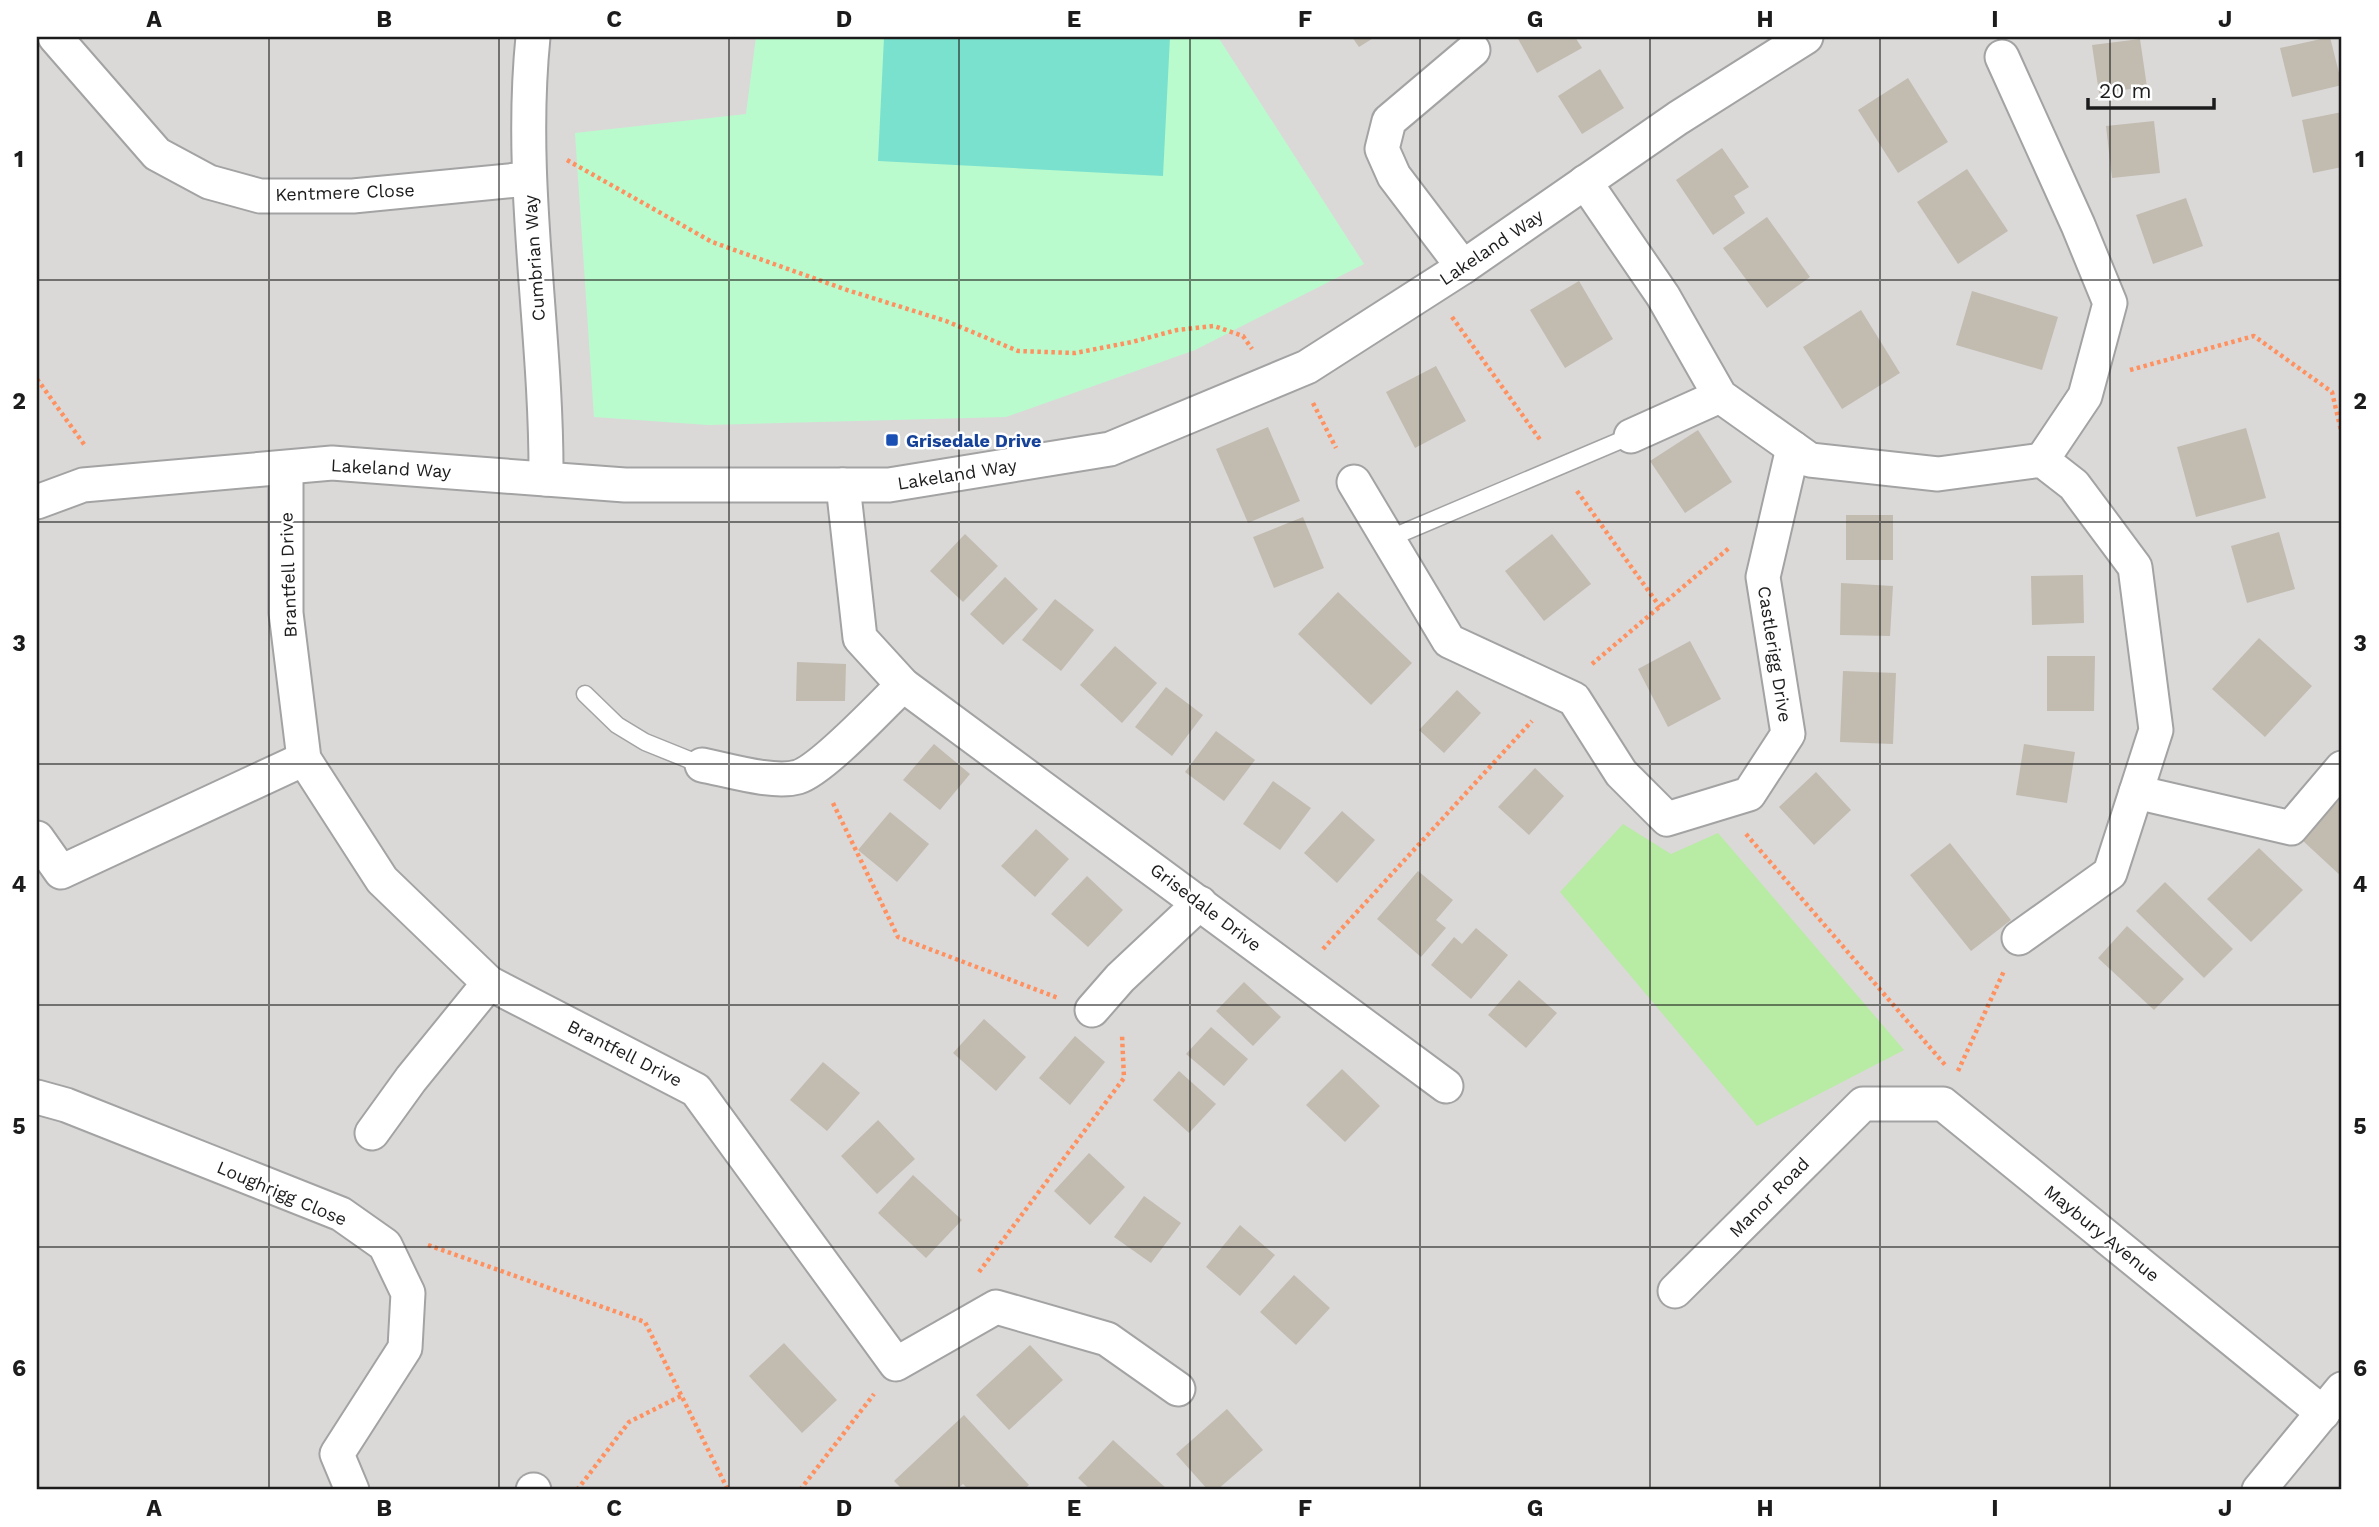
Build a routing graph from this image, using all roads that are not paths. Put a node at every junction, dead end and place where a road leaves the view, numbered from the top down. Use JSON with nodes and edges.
{"nodes":[{"id":1,"x":55,"y":37,"type":"edge"},
{"id":2,"x":533,"y":37,"type":"edge"},
{"id":3,"x":1806,"y":37,"type":"edge"},
{"id":4,"x":1473,"y":50,"type":"dead end"},
{"id":5,"x":2002,"y":57,"type":"dead end"},
{"id":6,"x":529,"y":167,"type":"junction"},
{"id":7,"x":1585,"y":182,"type":"junction"},
{"id":8,"x":1464,"y":267,"type":"junction"},
{"id":9,"x":1720,"y":396,"type":"junction"},
{"id":10,"x":1631,"y":436,"type":"joint"},
{"id":11,"x":1793,"y":448,"type":"junction"},
{"id":12,"x":2042,"y":460,"type":"junction"},
{"id":13,"x":286,"y":468,"type":"junction"},
{"id":14,"x":546,"y":479,"type":"junction"},
{"id":15,"x":1354,"y":482,"type":"road end"},
{"id":16,"x":843,"y":485,"type":"junction"},
{"id":17,"x":37,"y":502,"type":"edge"},
{"id":18,"x":1388,"y":539,"type":"junction"},
{"id":19,"x":903,"y":685,"type":"junction"},
{"id":20,"x":585,"y":694,"type":"dead end"},
{"id":21,"x":304,"y":759,"type":"junction"},
{"id":22,"x":702,"y":765,"type":"joint"},
{"id":23,"x":2342,"y":768,"type":"edge"},
{"id":24,"x":2136,"y":792,"type":"junction"},
{"id":25,"x":37,"y":838,"type":"edge"},
{"id":26,"x":1200,"y":903,"type":"junction"},
{"id":27,"x":2019,"y":938,"type":"road end"},
{"id":28,"x":489,"y":983,"type":"junction"},
{"id":29,"x":1092,"y":1010,"type":"road end"},
{"id":30,"x":1446,"y":1086,"type":"dead end"},
{"id":31,"x":1949,"y":1091,"type":"joint"},
{"id":32,"x":37,"y":1097,"type":"edge"},
{"id":33,"x":372,"y":1133,"type":"dead end"},
{"id":34,"x":1675,"y":1291,"type":"dead end"},
{"id":35,"x":1178,"y":1389,"type":"dead end"},
{"id":36,"x":2333,"y":1401,"type":"edge"},
{"id":37,"x":352,"y":1490,"type":"edge"},
{"id":38,"x":2259,"y":1490,"type":"edge"}],
"edges":[{"from":1,"to":6,"type":"street","name":"Kentmere Close"},
{"from":2,"to":6,"type":"street","name":"Cumbrian Way"},
{"from":3,"to":7,"type":"street","name":"Lakeland Way"},
{"from":4,"to":8,"type":"street"},
{"from":5,"to":12,"type":"street"},
{"from":6,"to":14,"type":"street","name":"Cumbrian Way"},
{"from":7,"to":8,"type":"street","name":"Lakeland Way"},
{"from":7,"to":9,"type":"street"},
{"from":8,"to":16,"type":"street","name":"Lakeland Way"},
{"from":9,"to":10,"type":"street"},
{"from":9,"to":11,"type":"street"},
{"from":10,"to":18,"type":"lane"},
{"from":11,"to":12,"type":"street"},
{"from":11,"to":18,"type":"street","name":"Castlerigg Drive"},
{"from":12,"to":24,"type":"street"},
{"from":13,"to":14,"type":"street","name":"Lakeland Way"},
{"from":13,"to":17,"type":"street","name":"Lakeland Way"},
{"from":13,"to":21,"type":"street","name":"Brantfell Drive"},
{"from":14,"to":16,"type":"street","name":"Lakeland Way"},
{"from":15,"to":18,"type":"street","name":"Castlerigg Drive"},
{"from":16,"to":19,"type":"street","name":"Grisedale Drive"},
{"from":19,"to":22,"type":"street"},
{"from":19,"to":26,"type":"street","name":"Grisedale Drive"},
{"from":20,"to":22,"type":"lane"},
{"from":21,"to":25,"type":"street"},
{"from":21,"to":28,"type":"street","name":"Brantfell Drive"},
{"from":23,"to":24,"type":"street"},
{"from":24,"to":27,"type":"street"},
{"from":26,"to":29,"type":"street"},
{"from":26,"to":30,"type":"street","name":"Grisedale Drive"},
{"from":28,"to":33,"type":"street"},
{"from":28,"to":35,"type":"street","name":"Brantfell Drive"},
{"from":31,"to":34,"type":"street","name":"Manor Road"},
{"from":31,"to":36,"type":"street","name":"Maybury Avenue"},
{"from":32,"to":37,"type":"street","name":"Loughrigg Close"},
{"from":36,"to":38,"type":"street"}]}
